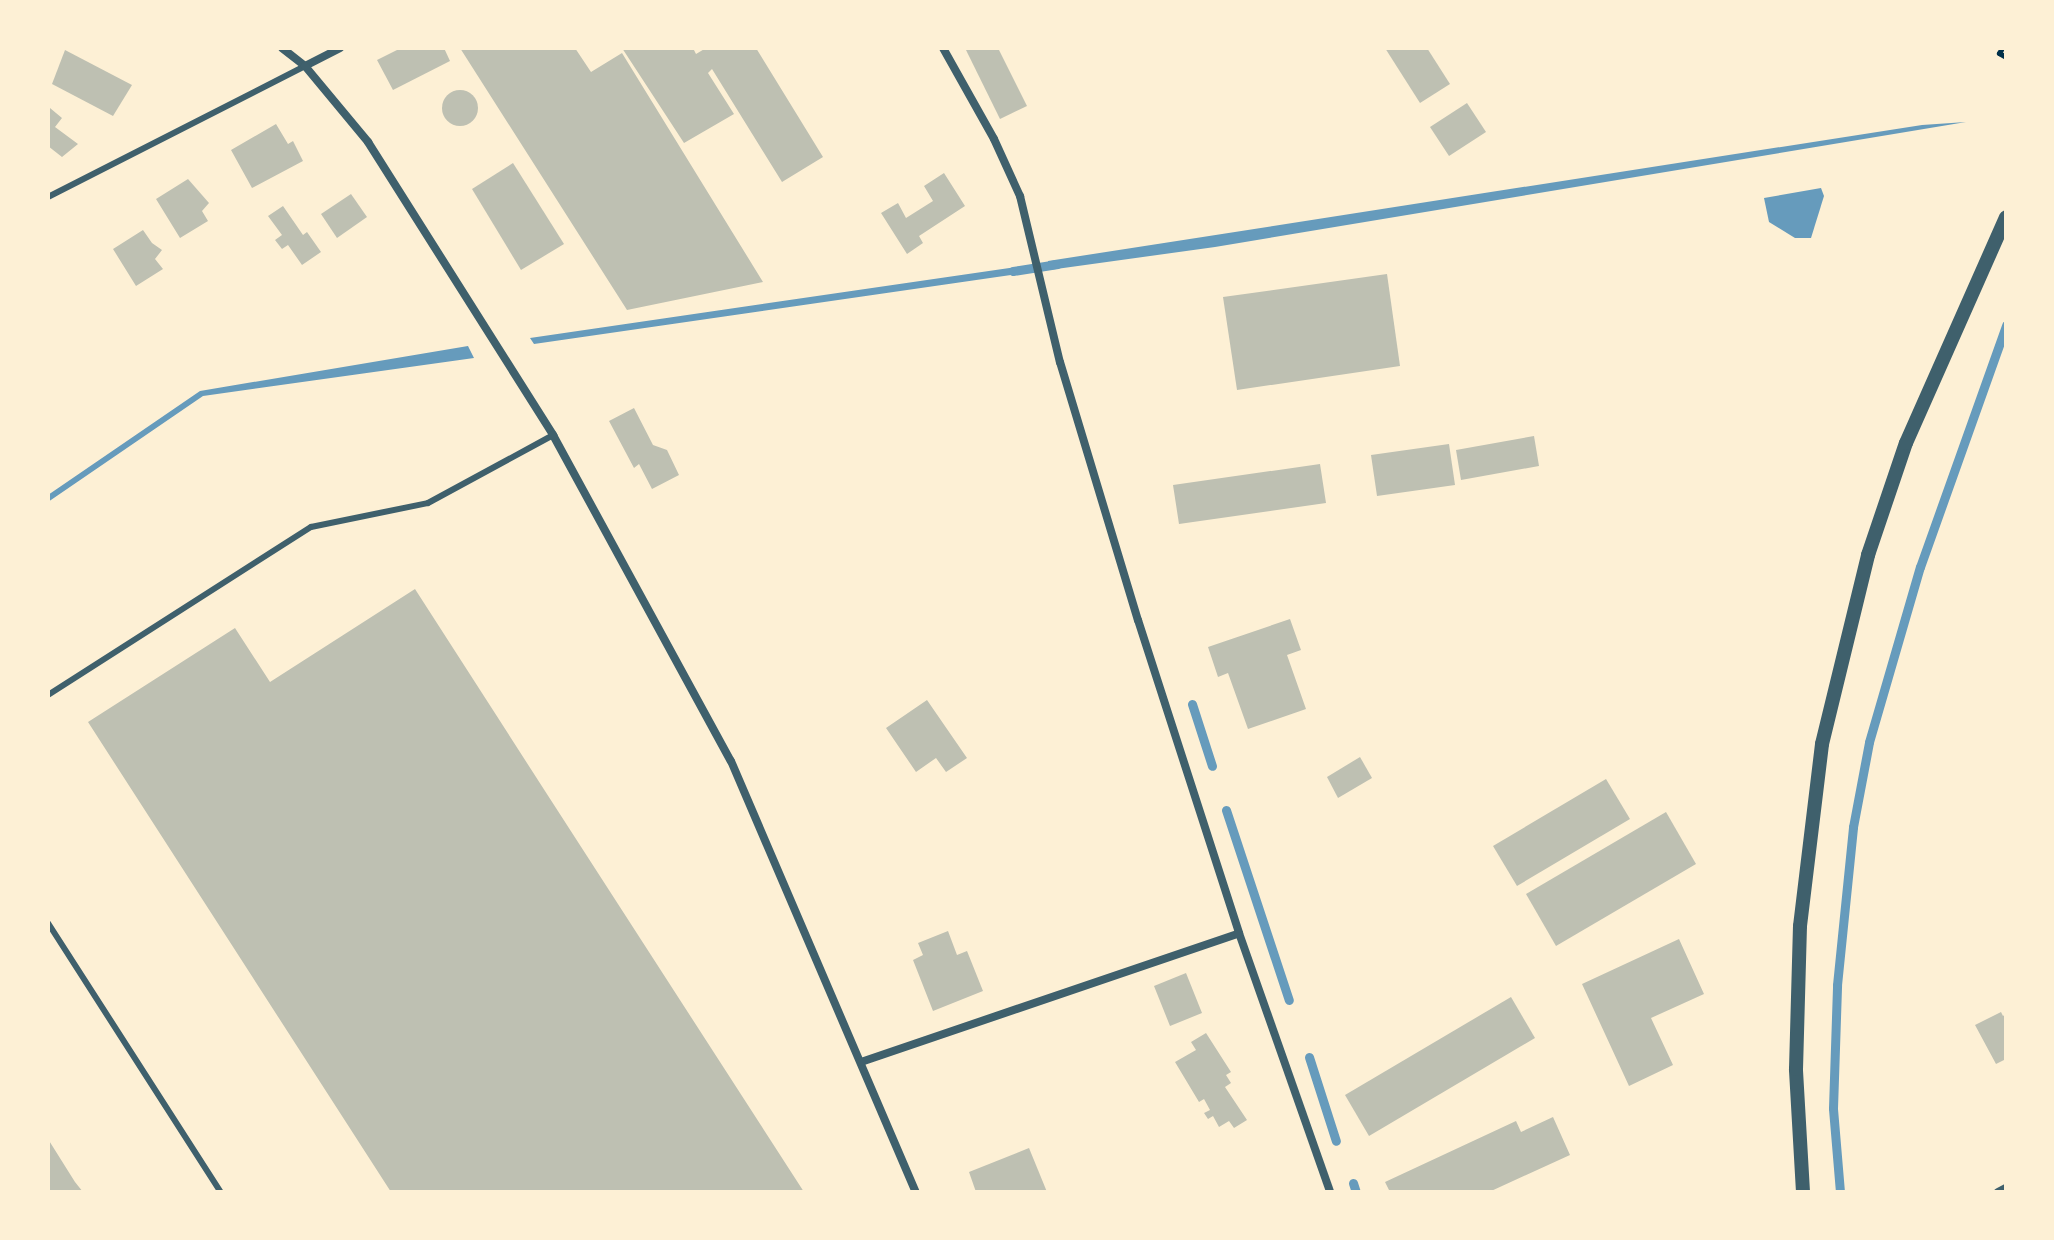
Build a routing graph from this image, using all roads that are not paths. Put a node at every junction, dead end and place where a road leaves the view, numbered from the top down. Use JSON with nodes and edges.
{"nodes":[{"id":1,"x":282,"y":48,"type":"edge"},
{"id":2,"x":340,"y":48,"type":"edge"},
{"id":3,"x":943,"y":48,"type":"edge"},
{"id":4,"x":305,"y":66,"type":"junction"},
{"id":5,"x":48,"y":197,"type":"edge"},
{"id":6,"x":2006,"y":217,"type":"edge"},
{"id":7,"x":553,"y":435,"type":"junction"},
{"id":8,"x":48,"y":695,"type":"edge"},
{"id":9,"x":48,"y":923,"type":"edge"},
{"id":10,"x":1239,"y":933,"type":"junction"},
{"id":11,"x":861,"y":1062,"type":"junction"},
{"id":12,"x":2006,"y":1188,"type":"edge"},
{"id":13,"x":221,"y":1192,"type":"edge"},
{"id":14,"x":916,"y":1192,"type":"edge"},
{"id":15,"x":1330,"y":1192,"type":"edge"},
{"id":16,"x":1803,"y":1192,"type":"edge"},
{"id":17,"x":1998,"y":1192,"type":"edge"}],
"edges":[{"from":1,"to":4,"type":"street"},
{"from":2,"to":4,"type":"street"},
{"from":3,"to":10,"type":"street"},
{"from":4,"to":5,"type":"lane"},
{"from":4,"to":7,"type":"street"},
{"from":6,"to":16,"type":"street"},
{"from":7,"to":8,"type":"lane"},
{"from":7,"to":11,"type":"street"},
{"from":9,"to":13,"type":"lane"},
{"from":10,"to":11,"type":"street"},
{"from":10,"to":15,"type":"street"},
{"from":11,"to":14,"type":"street"},
{"from":12,"to":17,"type":"street"}]}
